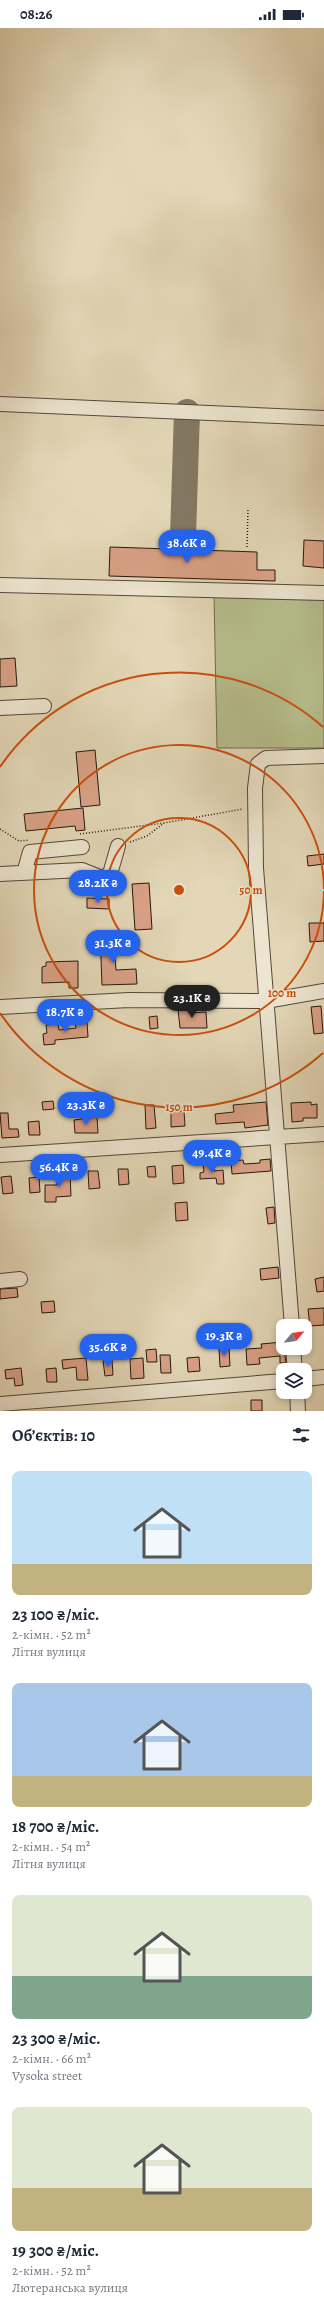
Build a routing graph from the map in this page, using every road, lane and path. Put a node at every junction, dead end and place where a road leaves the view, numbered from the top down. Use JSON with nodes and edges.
{"nodes":[{"id":1,"x":0,"y":404,"type":"edge"},
{"id":2,"x":324,"y":418,"type":"edge"},
{"id":3,"x":248,"y":510,"type":"dead end"},
{"id":4,"x":247,"y":547,"type":"dead end"},
{"id":5,"x":0,"y":585,"type":"edge"},
{"id":6,"x":324,"y":593,"type":"edge"},
{"id":7,"x":44,"y":706,"type":"dead end"},
{"id":8,"x":0,"y":708,"type":"edge"},
{"id":9,"x":324,"y":756,"type":"edge"},
{"id":10,"x":256,"y":806,"type":"junction"},
{"id":11,"x":164,"y":823,"type":"junction"},
{"id":12,"x":0,"y":829,"type":"edge"},
{"id":13,"x":74,"y":835,"type":"dead end"},
{"id":14,"x":34,"y":839,"type":"dead end"},
{"id":15,"x":118,"y":846,"type":"joint"},
{"id":16,"x":82,"y":847,"type":"dead end"},
{"id":17,"x":24,"y":873,"type":"junction"},
{"id":18,"x":0,"y":874,"type":"edge"},
{"id":19,"x":324,"y":991,"type":"edge"},
{"id":20,"x":266,"y":1001,"type":"junction"},
{"id":21,"x":0,"y":1007,"type":"edge"},
{"id":22,"x":324,"y":1134,"type":"edge"},
{"id":23,"x":276,"y":1138,"type":"junction"},
{"id":24,"x":0,"y":1155,"type":"edge"},
{"id":25,"x":20,"y":1279,"type":"dead end"},
{"id":26,"x":0,"y":1281,"type":"edge"},
{"id":27,"x":291,"y":1319,"type":"edge"},
{"id":28,"x":324,"y":1377,"type":"edge"},
{"id":29,"x":312,"y":1378,"type":"edge"},
{"id":30,"x":276,"y":1382,"type":"edge"},
{"id":31,"x":297,"y":1399,"type":"edge"},
{"id":32,"x":0,"y":1404,"type":"edge"},
{"id":33,"x":298,"y":1411,"type":"edge"}],
"edges":[{"from":1,"to":2,"type":"street"},
{"from":3,"to":4,"type":"path"},
{"from":5,"to":6,"type":"street"},
{"from":7,"to":8,"type":"street"},
{"from":9,"to":10,"type":"street"},
{"from":10,"to":11,"type":"path"},
{"from":10,"to":20,"type":"street"},
{"from":11,"to":13,"type":"path"},
{"from":11,"to":15,"type":"path"},
{"from":12,"to":14,"type":"path"},
{"from":15,"to":17,"type":"street"},
{"from":16,"to":17,"type":"street"},
{"from":17,"to":18,"type":"street"},
{"from":19,"to":20,"type":"street"},
{"from":20,"to":21,"type":"street"},
{"from":20,"to":23,"type":"street"},
{"from":22,"to":23,"type":"street"},
{"from":23,"to":24,"type":"street"},
{"from":23,"to":27,"type":"street"},
{"from":25,"to":26,"type":"street"},
{"from":28,"to":29,"type":"street"},
{"from":30,"to":32,"type":"street"},
{"from":31,"to":33,"type":"street"}]}
